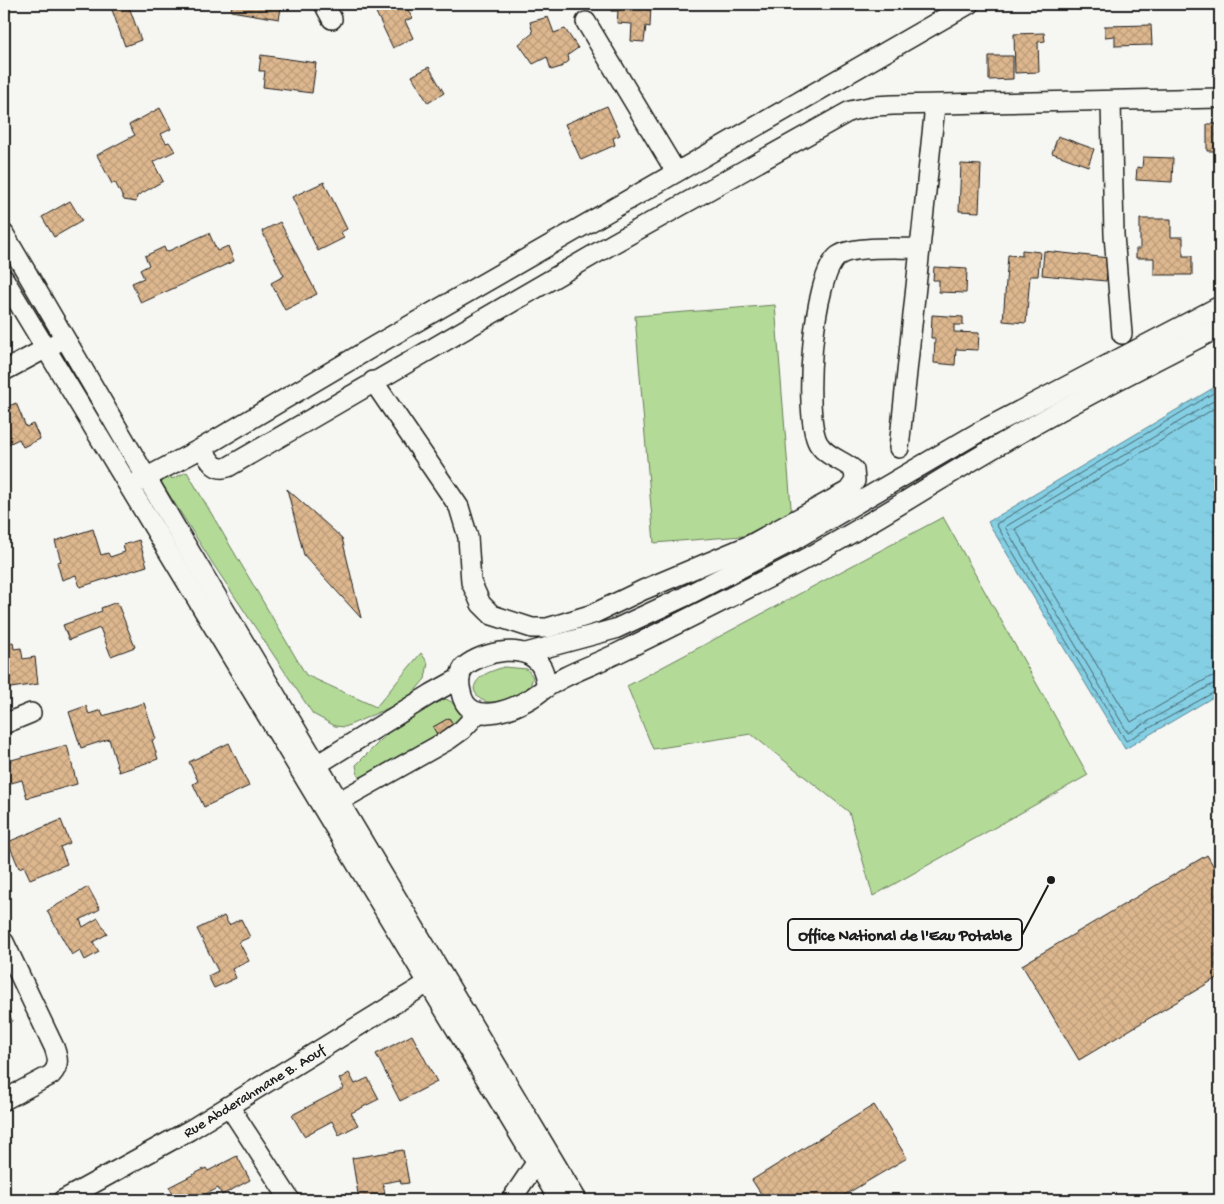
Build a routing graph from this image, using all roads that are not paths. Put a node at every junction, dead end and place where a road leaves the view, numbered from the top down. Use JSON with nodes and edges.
{"nodes":[{"id":1,"x":969,"y":4,"type":"edge"},
{"id":2,"x":586,"y":22,"type":"dead end"},
{"id":3,"x":1220,"y":98,"type":"edge"},
{"id":4,"x":1110,"y":102,"type":"junction"},
{"id":5,"x":935,"y":106,"type":"junction"},
{"id":6,"x":676,"y":172,"type":"junction"},
{"id":7,"x":4,"y":234,"type":"edge"},
{"id":8,"x":920,"y":248,"type":"junction"},
{"id":9,"x":4,"y":279,"type":"edge"},
{"id":10,"x":1220,"y":306,"type":"edge"},
{"id":11,"x":1220,"y":327,"type":"edge"},
{"id":12,"x":1122,"y":334,"type":"dead end"},
{"id":13,"x":66,"y":338,"type":"junction"},
{"id":14,"x":46,"y":348,"type":"junction"},
{"id":15,"x":4,"y":371,"type":"edge"},
{"id":16,"x":373,"y":381,"type":"junction"},
{"id":17,"x":202,"y":448,"type":"junction"},
{"id":18,"x":899,"y":448,"type":"dead end"},
{"id":19,"x":147,"y":477,"type":"junction"},
{"id":20,"x":130,"y":486,"type":"junction"},
{"id":21,"x":526,"y":653,"type":"junction"},
{"id":22,"x":460,"y":678,"type":"junction"},
{"id":23,"x":545,"y":688,"type":"junction"},
{"id":24,"x":31,"y":713,"type":"dead end"},
{"id":25,"x":478,"y":713,"type":"junction"},
{"id":26,"x":4,"y":724,"type":"edge"},
{"id":27,"x":309,"y":769,"type":"junction"},
{"id":28,"x":332,"y":806,"type":"junction"},
{"id":29,"x":4,"y":942,"type":"edge"},
{"id":30,"x":434,"y":979,"type":"junction"},
{"id":31,"x":4,"y":1100,"type":"edge"},
{"id":32,"x":229,"y":1106,"type":"junction"},
{"id":33,"x":543,"y":1157,"type":"junction"},
{"id":34,"x":63,"y":1200,"type":"edge"},
{"id":35,"x":290,"y":1200,"type":"edge"},
{"id":36,"x":510,"y":1200,"type":"edge"},
{"id":37,"x":559,"y":1200,"type":"edge"},
{"id":38,"x":577,"y":1200,"type":"edge"}],
"edges":[{"from":1,"to":6,"type":"street"},
{"from":2,"to":6,"type":"street"},
{"from":3,"to":4,"type":"street"},
{"from":4,"to":5,"type":"street"},
{"from":4,"to":12,"type":"street"},
{"from":5,"to":8,"type":"street"},
{"from":5,"to":16,"type":"street"},
{"from":6,"to":17,"type":"street"},
{"from":7,"to":13,"type":"street"},
{"from":8,"to":16,"type":"street"},
{"from":8,"to":18,"type":"street"},
{"from":9,"to":14,"type":"street"},
{"from":10,"to":21,"type":"street"},
{"from":11,"to":23,"type":"street"},
{"from":13,"to":14,"type":"street"},
{"from":13,"to":19,"type":"street"},
{"from":14,"to":15,"type":"street"},
{"from":14,"to":20,"type":"street"},
{"from":16,"to":17,"type":"street"},
{"from":17,"to":19,"type":"street"},
{"from":19,"to":20,"type":"street"},
{"from":19,"to":27,"type":"street"},
{"from":20,"to":27,"type":"street"},
{"from":21,"to":22,"type":"street"},
{"from":21,"to":23,"type":"street"},
{"from":22,"to":25,"type":"street"},
{"from":22,"to":27,"type":"street"},
{"from":23,"to":25,"type":"street"},
{"from":24,"to":26,"type":"street"},
{"from":25,"to":28,"type":"street"},
{"from":27,"to":28,"type":"street"},
{"from":28,"to":30,"type":"street"},
{"from":29,"to":31,"type":"street"},
{"from":30,"to":32,"type":"street","name":"Rue Abderahmane B. Aouf"},
{"from":30,"to":33,"type":"street"},
{"from":32,"to":34,"type":"street","name":"Rue Abderahmane B. Aouf"},
{"from":32,"to":35,"type":"street"},
{"from":33,"to":36,"type":"street"},
{"from":33,"to":37,"type":"street"},
{"from":33,"to":38,"type":"street"}]}
